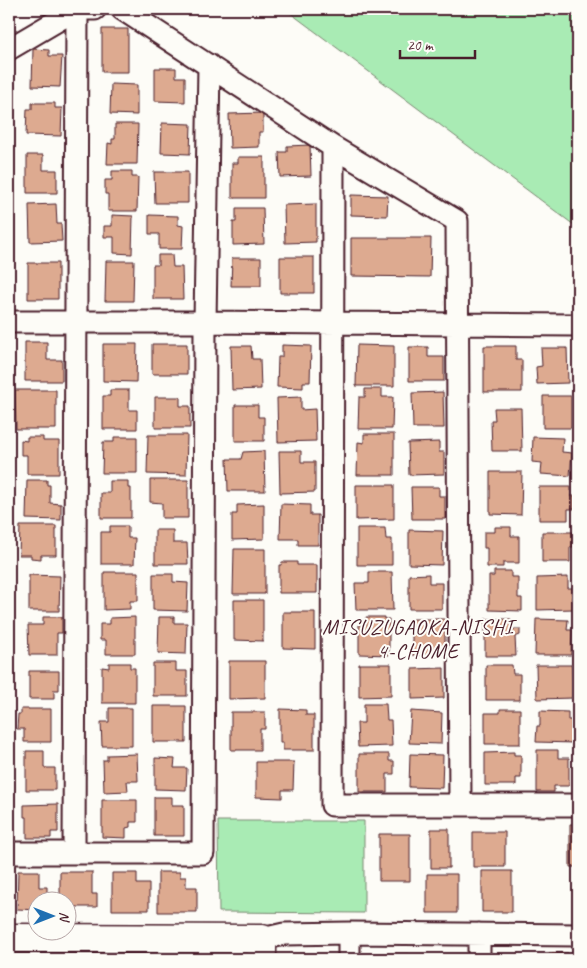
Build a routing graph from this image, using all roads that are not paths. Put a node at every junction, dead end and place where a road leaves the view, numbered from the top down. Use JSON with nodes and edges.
{"nodes":[{"id":1,"x":76,"y":9,"type":"edge"},
{"id":2,"x":95,"y":9,"type":"edge"},
{"id":3,"x":122,"y":9,"type":"edge"},
{"id":4,"x":9,"y":49,"type":"edge"},
{"id":5,"x":209,"y":65,"type":"junction"},
{"id":6,"x":333,"y":147,"type":"junction"},
{"id":7,"x":9,"y":322,"type":"edge"},
{"id":8,"x":76,"y":322,"type":"junction"},
{"id":9,"x":205,"y":322,"type":"junction"},
{"id":10,"x":333,"y":323,"type":"junction"},
{"id":11,"x":459,"y":323,"type":"junction"},
{"id":12,"x":578,"y":325,"type":"edge"},
{"id":13,"x":460,"y":805,"type":"junction"},
{"id":14,"x":578,"y":805,"type":"edge"},
{"id":15,"x":9,"y":853,"type":"edge"},
{"id":16,"x":74,"y":853,"type":"junction"},
{"id":17,"x":349,"y":933,"type":"junction"},
{"id":18,"x":479,"y":934,"type":"junction"},
{"id":19,"x":578,"y":935,"type":"edge"},
{"id":20,"x":9,"y":938,"type":"edge"},
{"id":21,"x":262,"y":949,"type":"edge"},
{"id":22,"x":349,"y":959,"type":"edge"},
{"id":23,"x":479,"y":959,"type":"edge"}],
"edges":[{"from":1,"to":2,"type":"street"},
{"from":1,"to":4,"type":"street"},
{"from":1,"to":8,"type":"street"},
{"from":3,"to":5,"type":"street"},
{"from":5,"to":6,"type":"street"},
{"from":5,"to":9,"type":"street"},
{"from":6,"to":10,"type":"street"},
{"from":6,"to":11,"type":"street"},
{"from":7,"to":8,"type":"street"},
{"from":8,"to":9,"type":"street"},
{"from":8,"to":16,"type":"street"},
{"from":9,"to":10,"type":"street"},
{"from":9,"to":16,"type":"street"},
{"from":10,"to":11,"type":"street"},
{"from":10,"to":13,"type":"street"},
{"from":11,"to":12,"type":"street"},
{"from":11,"to":13,"type":"street"},
{"from":13,"to":14,"type":"street"},
{"from":15,"to":16,"type":"street"},
{"from":17,"to":18,"type":"street"},
{"from":17,"to":21,"type":"street"},
{"from":17,"to":22,"type":"street"},
{"from":18,"to":19,"type":"street"},
{"from":18,"to":23,"type":"street"},
{"from":20,"to":21,"type":"street"}]}
